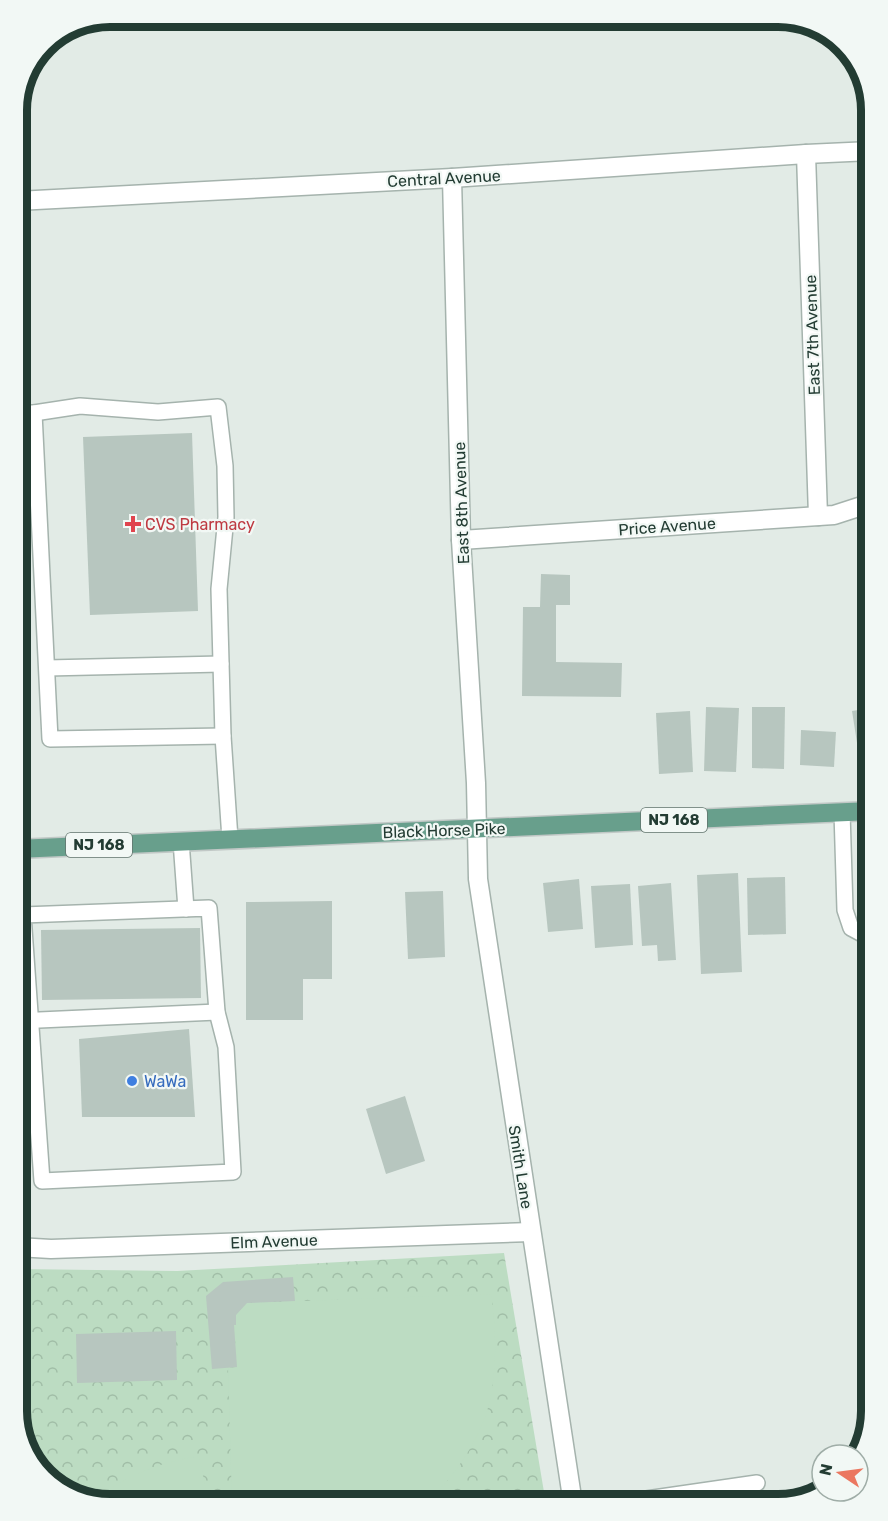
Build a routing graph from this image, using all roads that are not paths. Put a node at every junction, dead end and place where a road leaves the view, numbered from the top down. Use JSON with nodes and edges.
{"nodes":[{"id":1,"x":861,"y":152,"type":"edge"},
{"id":2,"x":806,"y":154,"type":"junction"},
{"id":3,"x":452,"y":178,"type":"junction"},
{"id":4,"x":27,"y":200,"type":"edge"},
{"id":5,"x":27,"y":413,"type":"edge"},
{"id":6,"x":34,"y":413,"type":"junction"},
{"id":7,"x":861,"y":506,"type":"edge"},
{"id":8,"x":818,"y":516,"type":"junction"},
{"id":9,"x":461,"y":540,"type":"junction"},
{"id":10,"x":221,"y":664,"type":"junction"},
{"id":11,"x":47,"y":668,"type":"junction"},
{"id":12,"x":223,"y":736,"type":"junction"},
{"id":13,"x":861,"y":811,"type":"edge"},
{"id":14,"x":842,"y":812,"type":"junction"},
{"id":15,"x":476,"y":829,"type":"junction"},
{"id":16,"x":230,"y":839,"type":"junction"},
{"id":17,"x":181,"y":841,"type":"junction"},
{"id":18,"x":27,"y":849,"type":"edge"},
{"id":19,"x":186,"y":909,"type":"junction"},
{"id":20,"x":27,"y":915,"type":"edge"},
{"id":21,"x":861,"y":933,"type":"edge"},
{"id":22,"x":217,"y":1012,"type":"junction"},
{"id":23,"x":27,"y":1021,"type":"edge"},
{"id":24,"x":27,"y":1048,"type":"edge"},
{"id":25,"x":531,"y":1232,"type":"junction"},
{"id":26,"x":27,"y":1248,"type":"edge"},
{"id":27,"x":757,"y":1484,"type":"dead end"},
{"id":28,"x":571,"y":1494,"type":"edge"},
{"id":29,"x":684,"y":1494,"type":"edge"}],
"edges":[{"from":1,"to":2,"type":"street","name":"Central Avenue"},
{"from":2,"to":3,"type":"street","name":"Central Avenue"},
{"from":2,"to":8,"type":"street","name":"East 7th Avenue"},
{"from":3,"to":4,"type":"street","name":"Central Avenue"},
{"from":3,"to":9,"type":"street","name":"East 8th Avenue"},
{"from":5,"to":6,"type":"lane"},
{"from":6,"to":10,"type":"lane"},
{"from":6,"to":11,"type":"lane"},
{"from":7,"to":8,"type":"street","name":"Price Avenue"},
{"from":8,"to":9,"type":"street","name":"Price Avenue"},
{"from":9,"to":15,"type":"street","name":"East 8th Avenue"},
{"from":10,"to":11,"type":"lane"},
{"from":10,"to":12,"type":"lane"},
{"from":11,"to":12,"type":"lane"},
{"from":12,"to":16,"type":"lane"},
{"from":13,"to":14,"type":"main road","name":"Black Horse Pike","number":"NJ 168"},
{"from":14,"to":15,"type":"main road","name":"Black Horse Pike","number":"NJ 168"},
{"from":14,"to":21,"type":"lane"},
{"from":15,"to":16,"type":"main road","name":"Black Horse Pike","number":"NJ 168"},
{"from":15,"to":25,"type":"street","name":"Smith Lane"},
{"from":16,"to":17,"type":"main road","name":"Black Horse Pike","number":"NJ 168"},
{"from":17,"to":18,"type":"main road","name":"Black Horse Pike","number":"NJ 168"},
{"from":17,"to":19,"type":"lane"},
{"from":19,"to":20,"type":"lane"},
{"from":19,"to":22,"type":"lane"},
{"from":22,"to":23,"type":"lane"},
{"from":22,"to":24,"type":"lane"},
{"from":25,"to":26,"type":"street","name":"Elm Avenue"},
{"from":25,"to":28,"type":"street","name":"Smith Lane"},
{"from":27,"to":29,"type":"lane"}]}
